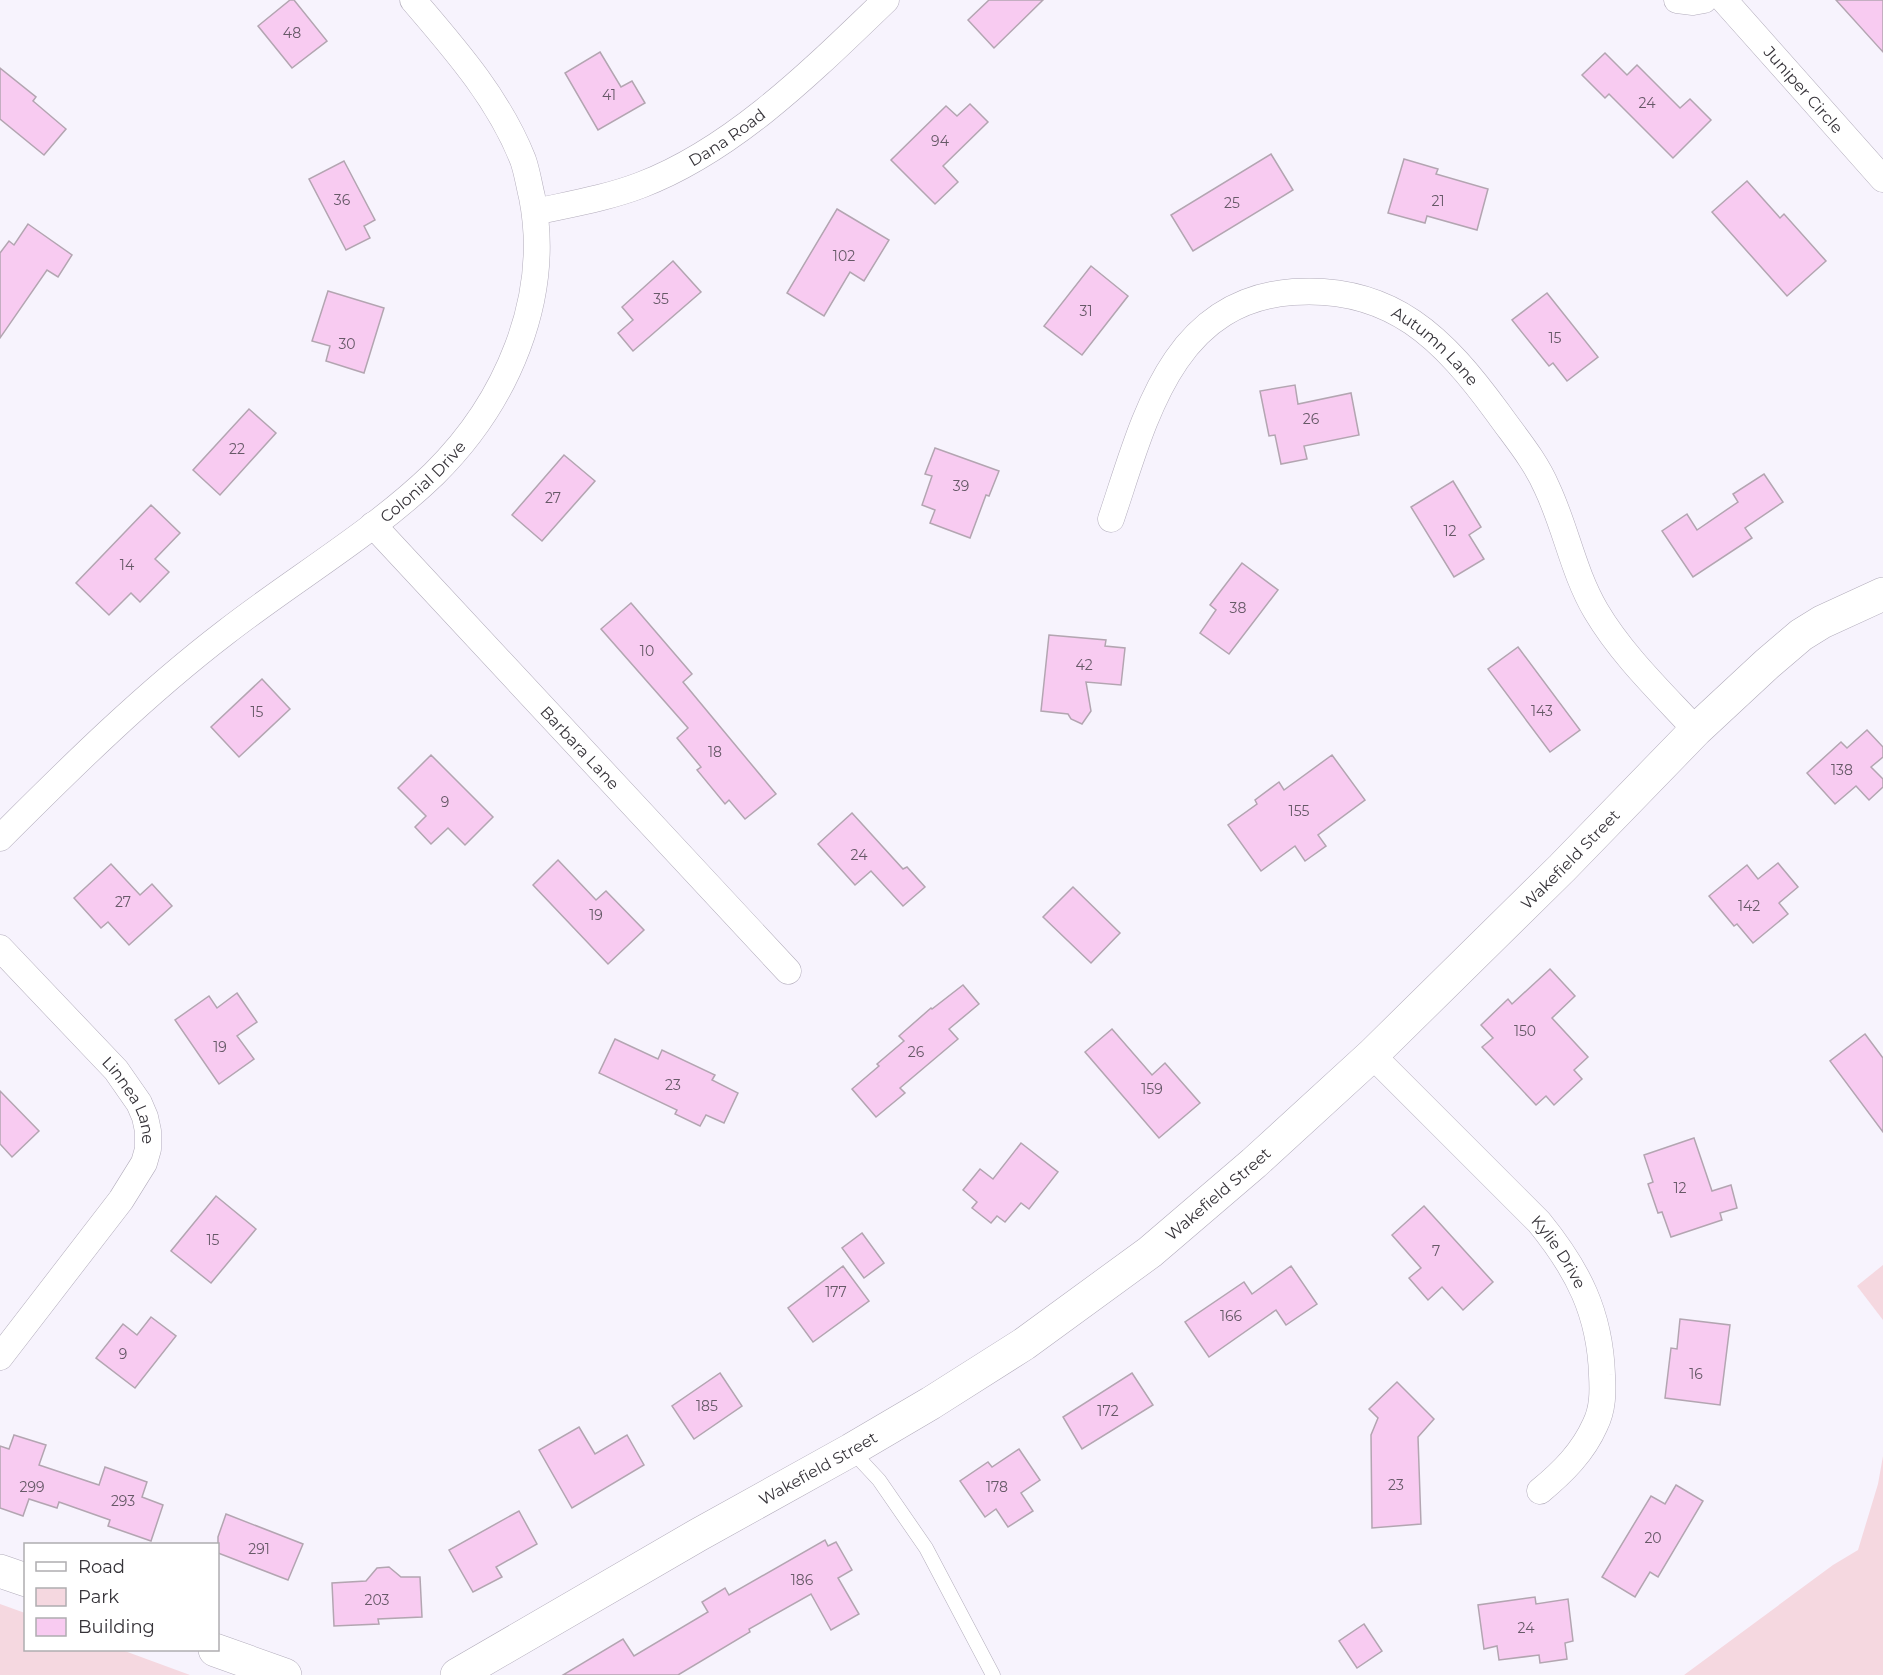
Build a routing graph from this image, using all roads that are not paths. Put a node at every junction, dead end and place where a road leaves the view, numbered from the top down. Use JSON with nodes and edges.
{"nodes":[{"id":1,"x":413,"y":0,"type":"edge"},
{"id":2,"x":886,"y":0,"type":"edge"},
{"id":3,"x":1677,"y":0,"type":"edge"},
{"id":4,"x":1704,"y":0,"type":"edge"},
{"id":5,"x":1724,"y":0,"type":"edge"},
{"id":6,"x":1883,"y":179,"type":"edge"},
{"id":7,"x":535,"y":212,"type":"junction"},
{"id":8,"x":1111,"y":519,"type":"dead end"},
{"id":9,"x":373,"y":525,"type":"junction"},
{"id":10,"x":1883,"y":594,"type":"edge"},
{"id":11,"x":1696,"y":730,"type":"junction"},
{"id":12,"x":0,"y":838,"type":"edge"},
{"id":13,"x":0,"y":948,"type":"edge"},
{"id":14,"x":788,"y":970,"type":"dead end"},
{"id":15,"x":1372,"y":1055,"type":"junction"},
{"id":16,"x":0,"y":1357,"type":"edge"},
{"id":17,"x":851,"y":1450,"type":"junction"},
{"id":18,"x":1540,"y":1491,"type":"dead end"},
{"id":19,"x":0,"y":1571,"type":"edge"},
{"id":20,"x":24,"y":1579,"type":"edge"},
{"id":21,"x":218,"y":1651,"type":"edge"},
{"id":22,"x":285,"y":1675,"type":"edge"},
{"id":23,"x":457,"y":1675,"type":"edge"},
{"id":24,"x":993,"y":1675,"type":"edge"}],
"edges":[{"from":1,"to":7,"type":"street","name":"Colonial Drive"},
{"from":2,"to":7,"type":"street","name":"Dana Road"},
{"from":3,"to":4,"type":"street"},
{"from":5,"to":6,"type":"street","name":"Juniper Circle"},
{"from":7,"to":9,"type":"street","name":"Colonial Drive"},
{"from":8,"to":11,"type":"street","name":"Autumn Lane"},
{"from":9,"to":12,"type":"street","name":"Colonial Drive"},
{"from":9,"to":14,"type":"street","name":"Barbara Lane"},
{"from":10,"to":11,"type":"street","name":"Wakefield Street"},
{"from":11,"to":15,"type":"street","name":"Wakefield Street"},
{"from":13,"to":16,"type":"street","name":"Linnea Lane"},
{"from":15,"to":17,"type":"street","name":"Wakefield Street"},
{"from":15,"to":18,"type":"street","name":"Kylie Drive"},
{"from":17,"to":23,"type":"street","name":"Wakefield Street"},
{"from":17,"to":24,"type":"lane"},
{"from":19,"to":20,"type":"street"},
{"from":21,"to":22,"type":"street"}]}
